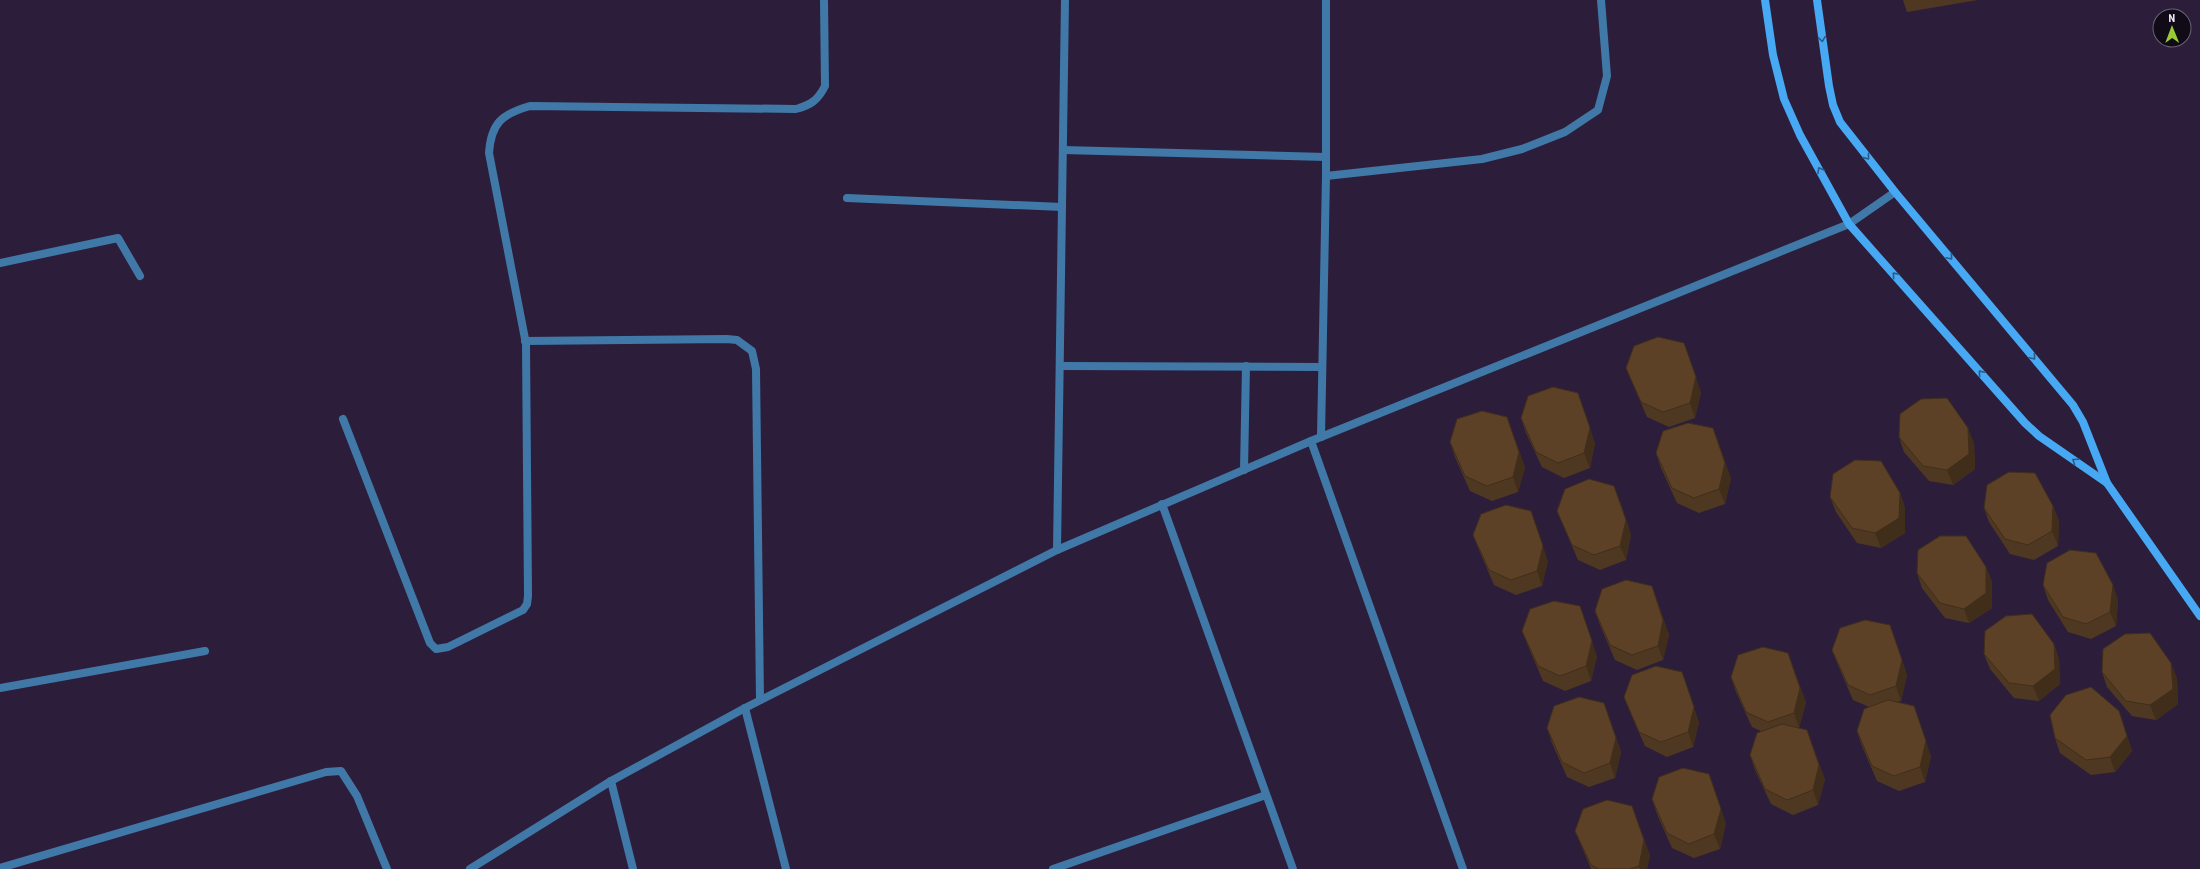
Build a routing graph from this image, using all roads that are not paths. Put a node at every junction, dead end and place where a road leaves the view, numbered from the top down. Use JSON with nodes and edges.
{"nodes":[{"id":1,"x":824,"y":0,"type":"edge"},
{"id":2,"x":1065,"y":0,"type":"edge"},
{"id":3,"x":1326,"y":0,"type":"edge"},
{"id":4,"x":1601,"y":0,"type":"edge"},
{"id":5,"x":1765,"y":0,"type":"edge"},
{"id":6,"x":1817,"y":0,"type":"edge"},
{"id":7,"x":1063,"y":150,"type":"junction"},
{"id":8,"x":1326,"y":157,"type":"junction"},
{"id":9,"x":1326,"y":176,"type":"junction"},
{"id":10,"x":1896,"y":192,"type":"junction"},
{"id":11,"x":847,"y":198,"type":"dead end"},
{"id":12,"x":1062,"y":207,"type":"junction"},
{"id":13,"x":1849,"y":224,"type":"junction"},
{"id":14,"x":0,"y":263,"type":"edge"},
{"id":15,"x":140,"y":276,"type":"dead end"},
{"id":16,"x":525,"y":341,"type":"junction"},
{"id":17,"x":1060,"y":366,"type":"junction"},
{"id":18,"x":1246,"y":366,"type":"junction"},
{"id":19,"x":1322,"y":367,"type":"junction"},
{"id":20,"x":343,"y":419,"type":"dead end"},
{"id":21,"x":1321,"y":437,"type":"junction"},
{"id":22,"x":1311,"y":441,"type":"junction"},
{"id":23,"x":1244,"y":470,"type":"junction"},
{"id":24,"x":2107,"y":483,"type":"junction"},
{"id":25,"x":1162,"y":504,"type":"junction"},
{"id":26,"x":1058,"y":550,"type":"junction"},
{"id":27,"x":2200,"y":616,"type":"edge"},
{"id":28,"x":205,"y":651,"type":"dead end"},
{"id":29,"x":0,"y":688,"type":"edge"},
{"id":30,"x":760,"y":700,"type":"junction"},
{"id":31,"x":745,"y":708,"type":"junction"},
{"id":32,"x":610,"y":781,"type":"junction"},
{"id":33,"x":1266,"y":795,"type":"junction"},
{"id":34,"x":0,"y":868,"type":"edge"},
{"id":35,"x":387,"y":869,"type":"edge"},
{"id":36,"x":470,"y":869,"type":"edge"},
{"id":37,"x":633,"y":869,"type":"edge"},
{"id":38,"x":786,"y":869,"type":"edge"},
{"id":39,"x":1053,"y":869,"type":"edge"},
{"id":40,"x":1293,"y":869,"type":"edge"},
{"id":41,"x":1462,"y":869,"type":"edge"}],
"edges":[{"from":1,"to":16,"type":"street"},
{"from":2,"to":7,"type":"street"},
{"from":3,"to":8,"type":"street"},
{"from":4,"to":9,"type":"street"},
{"from":13,"to":5,"type":"street","one_way":true},
{"from":6,"to":10,"type":"street","one_way":true},
{"from":7,"to":8,"type":"street"},
{"from":7,"to":12,"type":"street"},
{"from":8,"to":9,"type":"street"},
{"from":9,"to":19,"type":"street"},
{"from":10,"to":13,"type":"street"},
{"from":10,"to":24,"type":"street","one_way":true},
{"from":11,"to":12,"type":"street"},
{"from":12,"to":17,"type":"street"},
{"from":13,"to":21,"type":"street"},
{"from":24,"to":13,"type":"street","one_way":true},
{"from":14,"to":15,"type":"street"},
{"from":16,"to":20,"type":"street"},
{"from":16,"to":30,"type":"street"},
{"from":17,"to":18,"type":"street"},
{"from":17,"to":26,"type":"street"},
{"from":18,"to":19,"type":"street"},
{"from":18,"to":23,"type":"street"},
{"from":19,"to":21,"type":"street"},
{"from":21,"to":22,"type":"street"},
{"from":22,"to":23,"type":"street"},
{"from":22,"to":41,"type":"street"},
{"from":23,"to":25,"type":"street"},
{"from":24,"to":27,"type":"street"},
{"from":25,"to":26,"type":"street"},
{"from":25,"to":33,"type":"street"},
{"from":26,"to":30,"type":"street"},
{"from":28,"to":29,"type":"street"},
{"from":30,"to":31,"type":"street"},
{"from":31,"to":32,"type":"street"},
{"from":31,"to":38,"type":"street"},
{"from":32,"to":36,"type":"street"},
{"from":32,"to":37,"type":"street"},
{"from":33,"to":39,"type":"street"},
{"from":33,"to":40,"type":"street"},
{"from":34,"to":35,"type":"street"}]}
